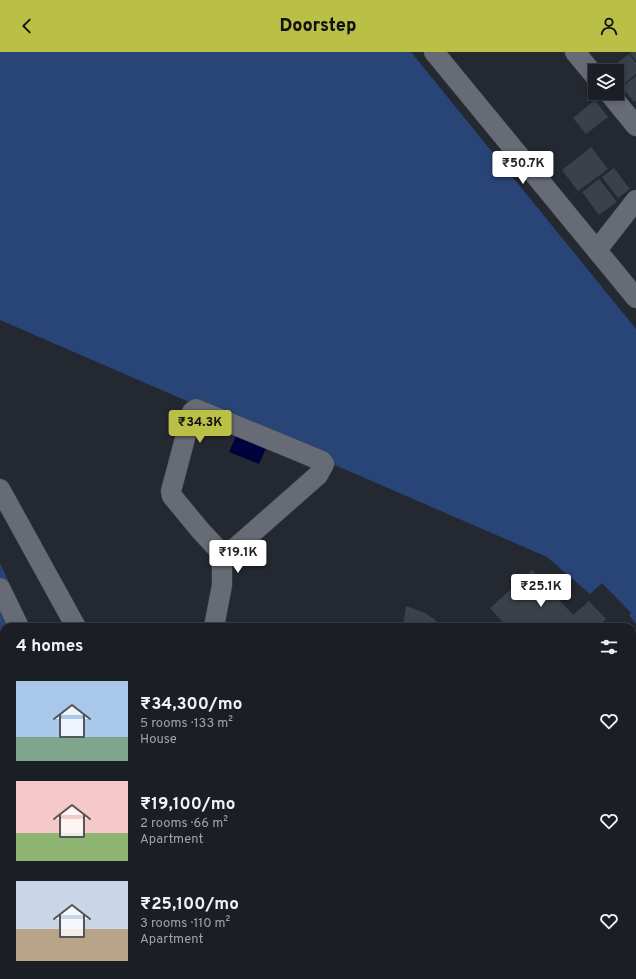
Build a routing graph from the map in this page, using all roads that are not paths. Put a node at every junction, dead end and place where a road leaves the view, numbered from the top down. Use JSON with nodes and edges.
{"nodes":[{"id":1,"x":434,"y":52,"type":"edge"},
{"id":2,"x":575,"y":52,"type":"edge"},
{"id":3,"x":588,"y":68,"type":"edge"},
{"id":4,"x":615,"y":100,"type":"edge"},
{"id":5,"x":636,"y":126,"type":"edge"},
{"id":6,"x":636,"y":200,"type":"edge"},
{"id":7,"x":597,"y":250,"type":"junction"},
{"id":8,"x":636,"y":298,"type":"edge"},
{"id":9,"x":338,"y":465,"type":"dead end"},
{"id":10,"x":0,"y":489,"type":"edge"},
{"id":11,"x":225,"y":557,"type":"junction"},
{"id":12,"x":222,"y":585,"type":"junction"},
{"id":13,"x":0,"y":588,"type":"edge"},
{"id":14,"x":17,"y":623,"type":"edge"},
{"id":15,"x":74,"y":623,"type":"edge"},
{"id":16,"x":215,"y":623,"type":"edge"}],
"edges":[{"from":1,"to":7,"type":"street"},
{"from":2,"to":3,"type":"street"},
{"from":4,"to":5,"type":"street"},
{"from":6,"to":7,"type":"street"},
{"from":7,"to":8,"type":"street"},
{"from":9,"to":12,"type":"street"},
{"from":10,"to":15,"type":"street"},
{"from":11,"to":11,"type":"street"},
{"from":11,"to":12,"type":"street"},
{"from":12,"to":16,"type":"street"},
{"from":13,"to":14,"type":"street"}]}
